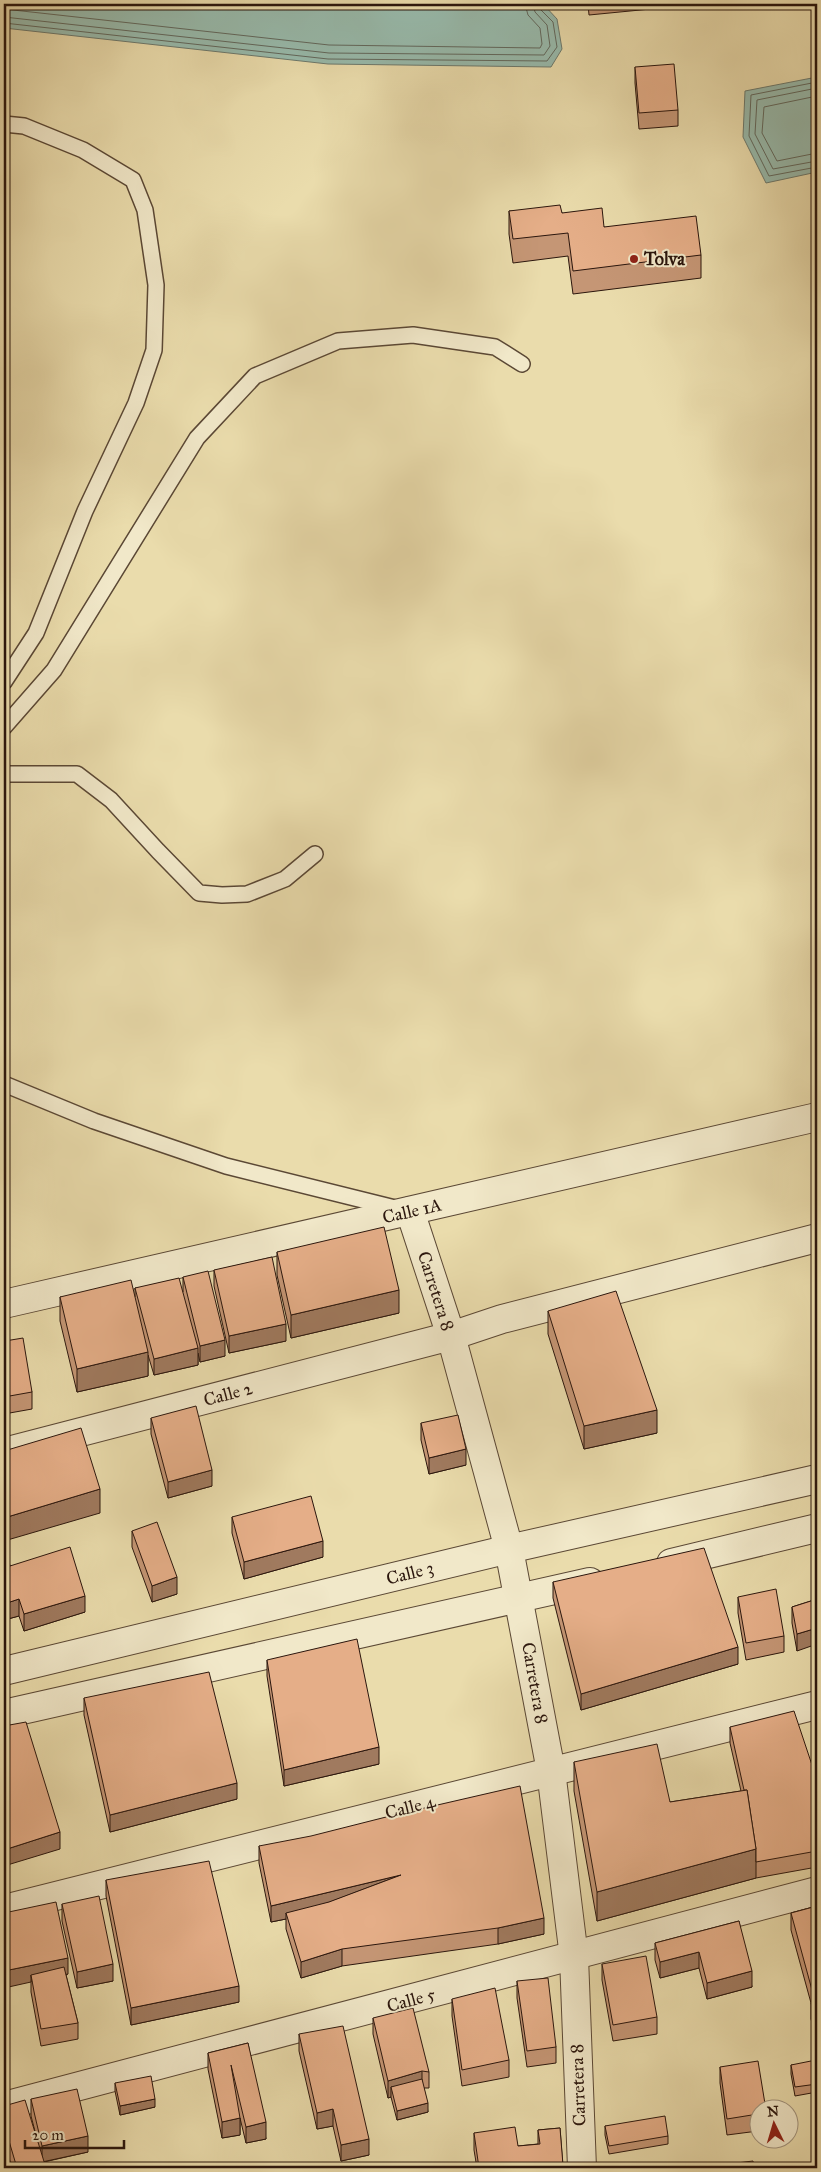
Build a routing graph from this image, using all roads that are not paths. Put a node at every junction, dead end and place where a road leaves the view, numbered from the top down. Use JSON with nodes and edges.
{"nodes":[{"id":1,"x":4,"y":124,"type":"edge"},
{"id":2,"x":522,"y":364,"type":"dead end"},
{"id":3,"x":4,"y":682,"type":"edge"},
{"id":4,"x":4,"y":727,"type":"edge"},
{"id":5,"x":4,"y":774,"type":"edge"},
{"id":6,"x":315,"y":854,"type":"dead end"},
{"id":7,"x":4,"y":1084,"type":"edge"},
{"id":8,"x":817,"y":1117,"type":"edge"},
{"id":9,"x":410,"y":1212,"type":"junction"},
{"id":10,"x":817,"y":1238,"type":"edge"},
{"id":11,"x":4,"y":1302,"type":"edge"},
{"id":12,"x":451,"y":1336,"type":"junction"},
{"id":13,"x":4,"y":1452,"type":"edge"},
{"id":14,"x":817,"y":1479,"type":"edge"},
{"id":15,"x":817,"y":1528,"type":"edge"},
{"id":16,"x":509,"y":1549,"type":"junction"},
{"id":17,"x":644,"y":1569,"type":"edge"},
{"id":18,"x":616,"y":1576,"type":"edge"},
{"id":19,"x":520,"y":1599,"type":"junction"},
{"id":20,"x":4,"y":1671,"type":"edge"},
{"id":21,"x":817,"y":1705,"type":"edge"},
{"id":22,"x":4,"y":1714,"type":"edge"},
{"id":23,"x":551,"y":1771,"type":"junction"},
{"id":24,"x":817,"y":1891,"type":"edge"},
{"id":25,"x":4,"y":1909,"type":"edge"},
{"id":26,"x":574,"y":1957,"type":"junction"},
{"id":27,"x":4,"y":2106,"type":"edge"},
{"id":28,"x":582,"y":2168,"type":"edge"}],
"edges":[{"from":1,"to":3,"type":"lane"},
{"from":2,"to":4,"type":"lane"},
{"from":5,"to":6,"type":"lane"},
{"from":7,"to":9,"type":"lane"},
{"from":8,"to":9,"type":"street","name":"Calle 1A"},
{"from":9,"to":11,"type":"street","name":"Calle 1A"},
{"from":9,"to":12,"type":"street","name":"Carretera 8"},
{"from":10,"to":12,"type":"street","name":"Calle 2"},
{"from":12,"to":13,"type":"street","name":"Calle 2"},
{"from":12,"to":16,"type":"street","name":"Carretera 8"},
{"from":14,"to":16,"type":"street","name":"Calle 3"},
{"from":15,"to":17,"type":"street"},
{"from":16,"to":19,"type":"street","name":"Carretera 8"},
{"from":16,"to":20,"type":"street","name":"Calle 3"},
{"from":18,"to":19,"type":"street"},
{"from":19,"to":22,"type":"street"},
{"from":19,"to":23,"type":"street","name":"Carretera 8"},
{"from":21,"to":23,"type":"street","name":"Calle 4"},
{"from":23,"to":25,"type":"street","name":"Calle 4"},
{"from":23,"to":26,"type":"street","name":"Carretera 8"},
{"from":24,"to":26,"type":"street","name":"Calle 5"},
{"from":26,"to":27,"type":"street","name":"Calle 5"},
{"from":26,"to":28,"type":"street","name":"Carretera 8"}]}
